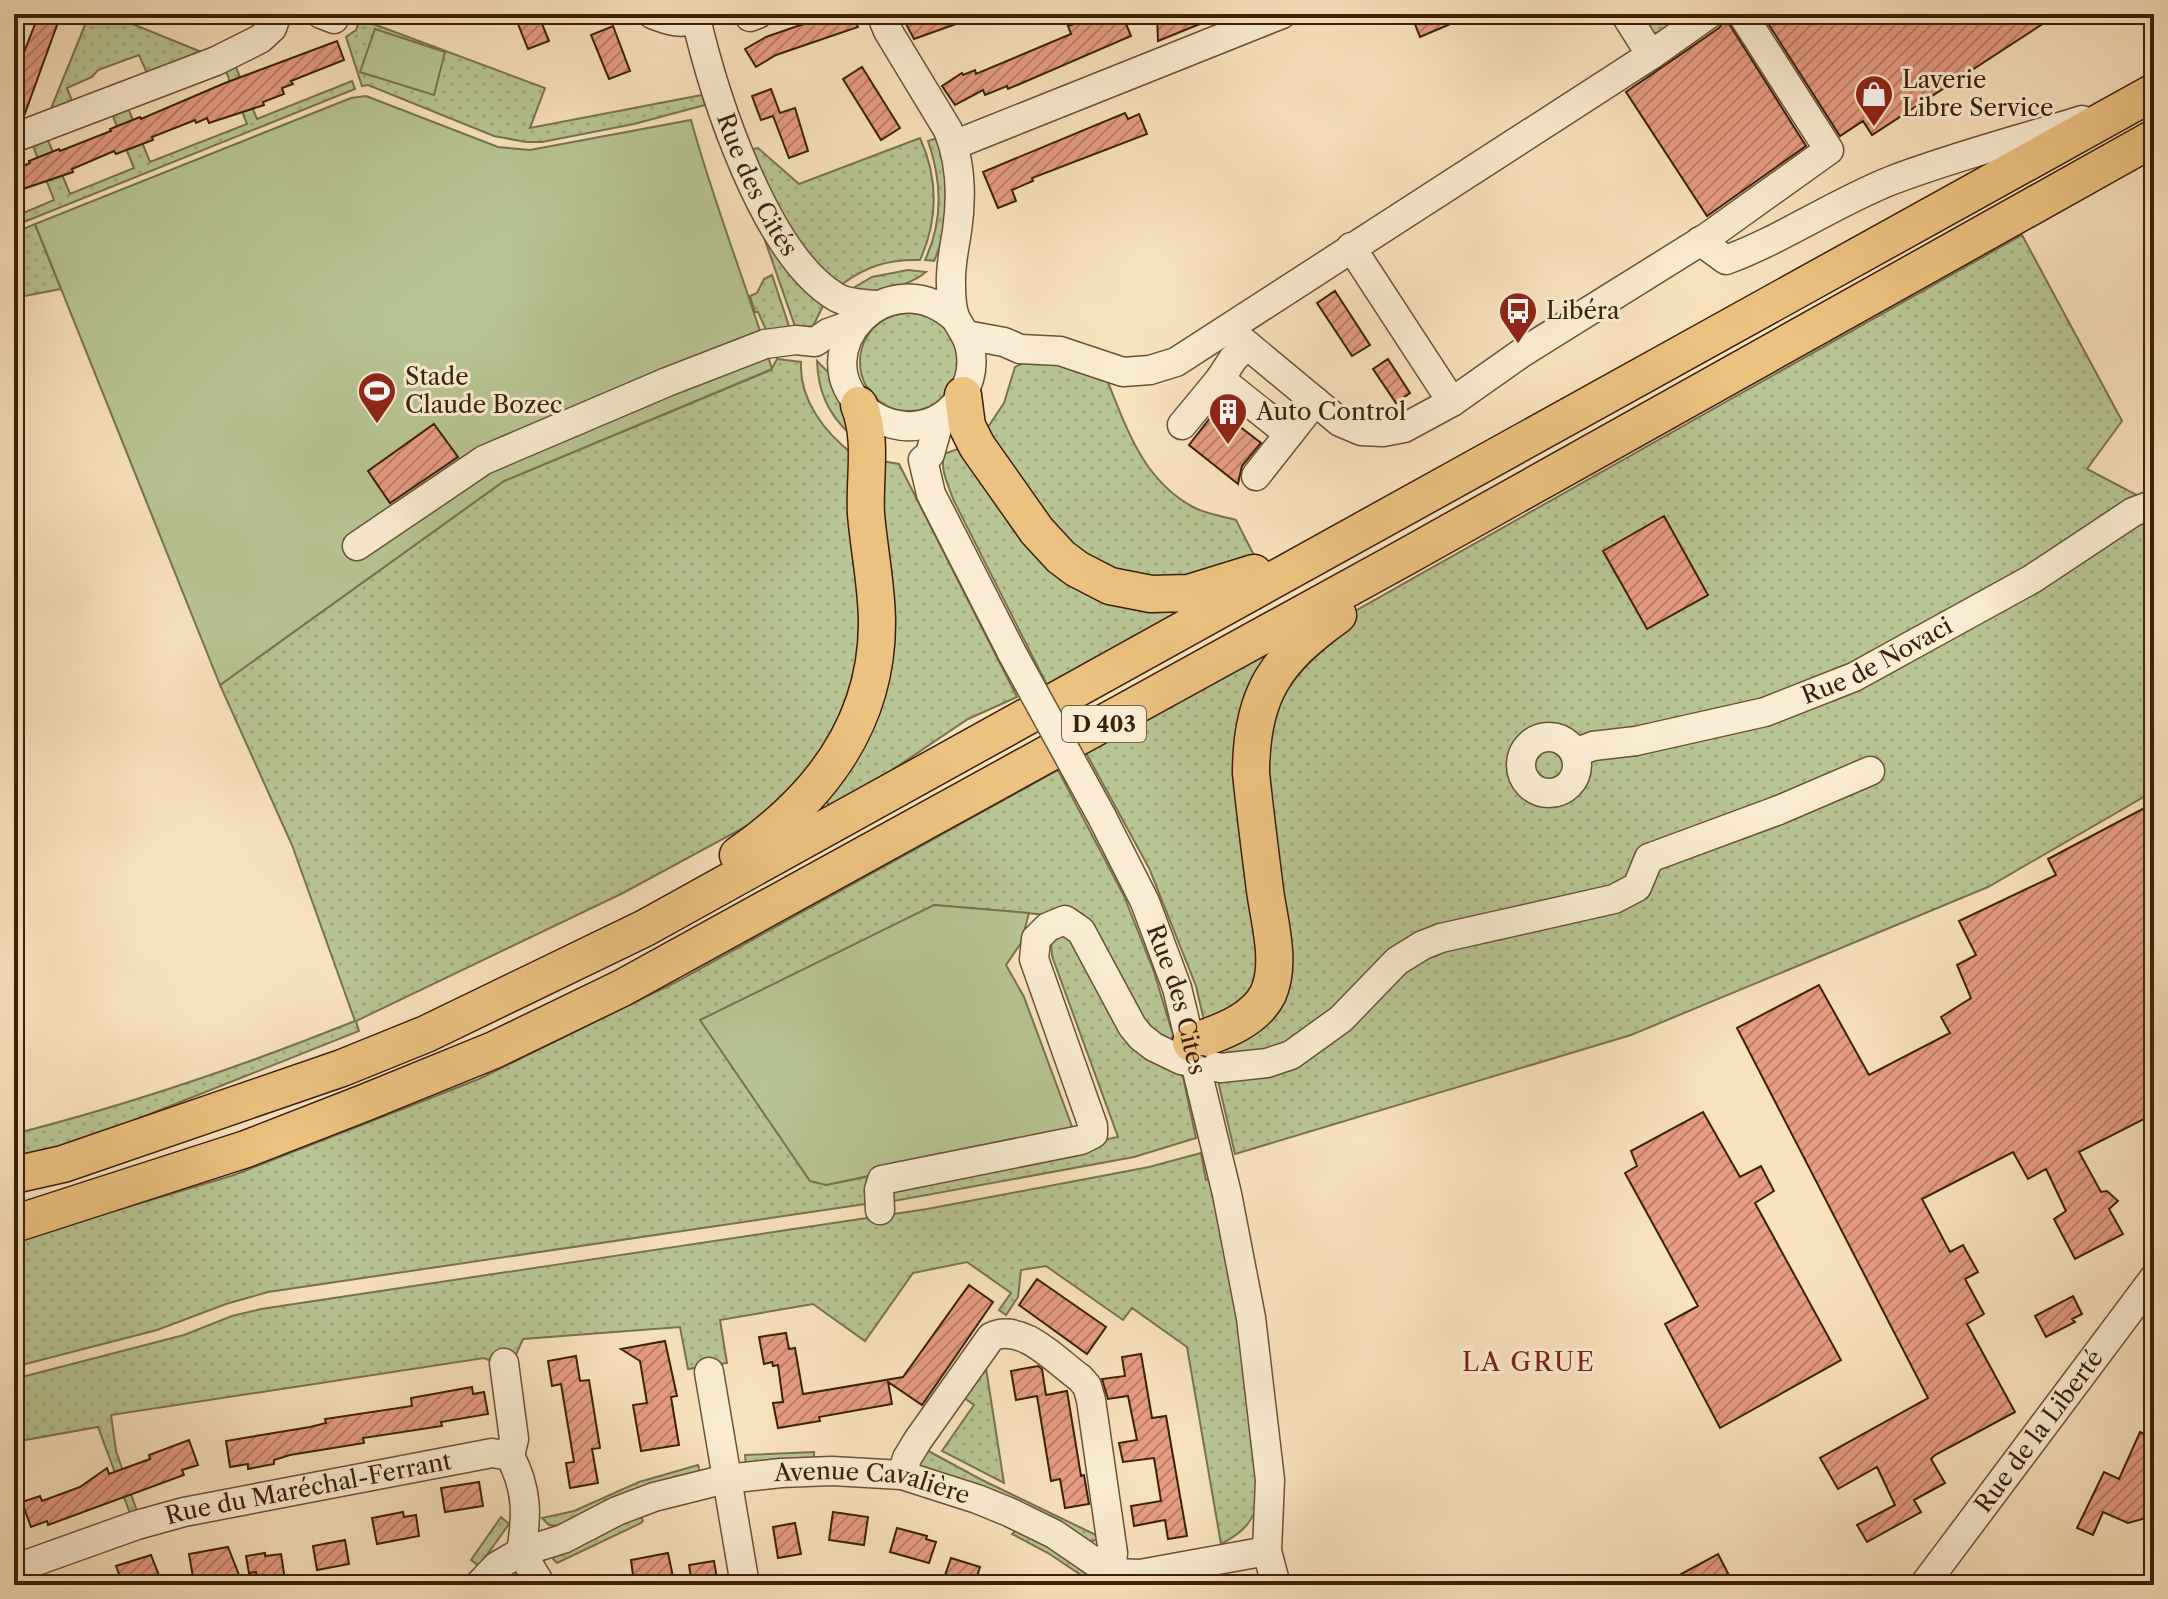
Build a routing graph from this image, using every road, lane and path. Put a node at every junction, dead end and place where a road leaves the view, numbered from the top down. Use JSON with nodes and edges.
{"nodes":[{"id":1,"x":279,"y":14,"type":"edge"},
{"id":2,"x":652,"y":14,"type":"edge"},
{"id":3,"x":881,"y":14,"type":"edge"},
{"id":4,"x":1282,"y":14,"type":"edge"},
{"id":5,"x":1625,"y":14,"type":"edge"},
{"id":6,"x":1709,"y":14,"type":"edge"},
{"id":7,"x":1742,"y":14,"type":"edge"},
{"id":8,"x":695,"y":17,"type":"edge"},
{"id":9,"x":1240,"y":23,"type":"edge"},
{"id":10,"x":1651,"y":55,"type":"junction"},
{"id":11,"x":2145,"y":97,"type":"edge"},
{"id":12,"x":14,"y":138,"type":"edge"},
{"id":13,"x":2154,"y":138,"type":"edge"},
{"id":14,"x":954,"y":145,"type":"junction"},
{"id":15,"x":1700,"y":241,"type":"junction"},
{"id":16,"x":1351,"y":247,"type":"junction"},
{"id":17,"x":952,"y":257,"type":"junction"},
{"id":18,"x":916,"y":298,"type":"junction"},
{"id":19,"x":878,"y":305,"type":"junction"},
{"id":20,"x":856,"y":323,"type":"junction"},
{"id":21,"x":961,"y":327,"type":"junction"},
{"id":22,"x":1238,"y":337,"type":"junction"},
{"id":23,"x":815,"y":342,"type":"junction"},
{"id":24,"x":1020,"y":349,"type":"junction"},
{"id":25,"x":1220,"y":379,"type":"junction"},
{"id":26,"x":852,"y":390,"type":"junction"},
{"id":27,"x":957,"y":398,"type":"junction"},
{"id":28,"x":1315,"y":401,"type":"junction"},
{"id":29,"x":1452,"y":402,"type":"junction"},
{"id":30,"x":894,"y":425,"type":"junction"},
{"id":31,"x":1182,"y":425,"type":"dead end"},
{"id":32,"x":1289,"y":434,"type":"junction"},
{"id":33,"x":923,"y":460,"type":"junction"},
{"id":34,"x":1256,"y":476,"type":"dead end"},
{"id":35,"x":2154,"y":504,"type":"edge"},
{"id":36,"x":357,"y":546,"type":"dead end"},
{"id":37,"x":1331,"y":548,"type":"junction"},
{"id":38,"x":1409,"y":555,"type":"junction"},
{"id":39,"x":1575,"y":753,"type":"dead end"},
{"id":40,"x":1870,"y":771,"type":"dead end"},
{"id":41,"x":645,"y":928,"type":"junction"},
{"id":42,"x":1194,"y":1053,"type":"junction"},
{"id":43,"x":14,"y":1175,"type":"edge"},
{"id":44,"x":880,"y":1210,"type":"dead end"},
{"id":45,"x":14,"y":1224,"type":"edge"},
{"id":46,"x":2154,"y":1278,"type":"edge"},
{"id":47,"x":504,"y":1363,"type":"dead end"},
{"id":48,"x":709,"y":1372,"type":"dead end"},
{"id":49,"x":510,"y":1456,"type":"junction"},
{"id":50,"x":902,"y":1475,"type":"junction"},
{"id":51,"x":726,"y":1479,"type":"junction"},
{"id":52,"x":1267,"y":1551,"type":"junction"},
{"id":53,"x":521,"y":1552,"type":"junction"},
{"id":54,"x":14,"y":1569,"type":"edge"},
{"id":55,"x":1106,"y":1579,"type":"edge"},
{"id":56,"x":479,"y":1585,"type":"edge"},
{"id":57,"x":541,"y":1585,"type":"edge"},
{"id":58,"x":745,"y":1585,"type":"edge"},
{"id":59,"x":1276,"y":1585,"type":"edge"},
{"id":60,"x":1924,"y":1585,"type":"edge"}],
"edges":[{"from":1,"to":12,"type":"street"},
{"from":2,"to":8,"type":"street"},
{"from":3,"to":14,"type":"street"},
{"from":4,"to":9,"type":"street"},
{"from":5,"to":10,"type":"street"},
{"from":6,"to":10,"type":"street"},
{"from":7,"to":15,"type":"street"},
{"from":8,"to":19,"type":"street","name":"Rue des Cités"},
{"from":9,"to":14,"type":"street"},
{"from":10,"to":16,"type":"street"},
{"from":11,"to":15,"type":"street"},
{"from":11,"to":37,"type":"main road","number":"D 403"},
{"from":13,"to":38,"type":"main road","number":"D 403"},
{"from":14,"to":17,"type":"street"},
{"from":15,"to":29,"type":"street"},
{"from":16,"to":22,"type":"street"},
{"from":16,"to":29,"type":"street"},
{"from":17,"to":18,"type":"street"},
{"from":17,"to":21,"type":"street"},
{"from":18,"to":19,"type":"street","name":"Rue des Cités"},
{"from":18,"to":21,"type":"street"},
{"from":19,"to":20,"type":"street","name":"Rue des Cités"},
{"from":20,"to":23,"type":"street","name":"Rue des Cités"},
{"from":20,"to":26,"type":"street"},
{"from":21,"to":24,"type":"street"},
{"from":21,"to":27,"type":"street"},
{"from":22,"to":24,"type":"street"},
{"from":22,"to":25,"type":"street"},
{"from":22,"to":28,"type":"street"},
{"from":23,"to":26,"type":"street","name":"Rue des Cités"},
{"from":23,"to":36,"type":"street"},
{"from":24,"to":27,"type":"street"},
{"from":25,"to":31,"type":"street"},
{"from":25,"to":32,"type":"street"},
{"from":26,"to":30,"type":"street","name":"Rue des Cités"},
{"from":26,"to":41,"type":"main road"},
{"from":27,"to":30,"type":"street"},
{"from":27,"to":33,"type":"street"},
{"from":27,"to":37,"type":"main road"},
{"from":28,"to":29,"type":"street"},
{"from":28,"to":32,"type":"street"},
{"from":30,"to":33,"type":"street","name":"Rue des Cités"},
{"from":32,"to":34,"type":"street"},
{"from":33,"to":42,"type":"street","name":"Rue des Cités","bridge":true},
{"from":35,"to":39,"type":"street","name":"Rue de Novaci"},
{"from":37,"to":41,"type":"main road","number":"D 403"},
{"from":38,"to":42,"type":"main road"},
{"from":38,"to":45,"type":"main road","number":"D 403"},
{"from":40,"to":42,"type":"street"},
{"from":41,"to":43,"type":"main road","number":"D 403"},
{"from":42,"to":44,"type":"street"},
{"from":42,"to":52,"type":"street","name":"Rue des Cités"},
{"from":46,"to":60,"type":"street","name":"Rue de la Liberté"},
{"from":47,"to":49,"type":"street"},
{"from":48,"to":51,"type":"street"},
{"from":49,"to":53,"type":"street"},
{"from":49,"to":54,"type":"street","name":"Rue du Maréchal-Ferrant"},
{"from":50,"to":51,"type":"street","name":"Avenue Cavalière"},
{"from":50,"to":55,"type":"street","name":"Avenue Cavalière"},
{"from":50,"to":55,"type":"street"},
{"from":51,"to":53,"type":"street","name":"Avenue Cavalière"},
{"from":51,"to":58,"type":"street"},
{"from":52,"to":55,"type":"street"},
{"from":52,"to":59,"type":"street","name":"Rue des Cités"},
{"from":53,"to":56,"type":"street","name":"Avenue Cavalière"},
{"from":53,"to":57,"type":"street"}]}
